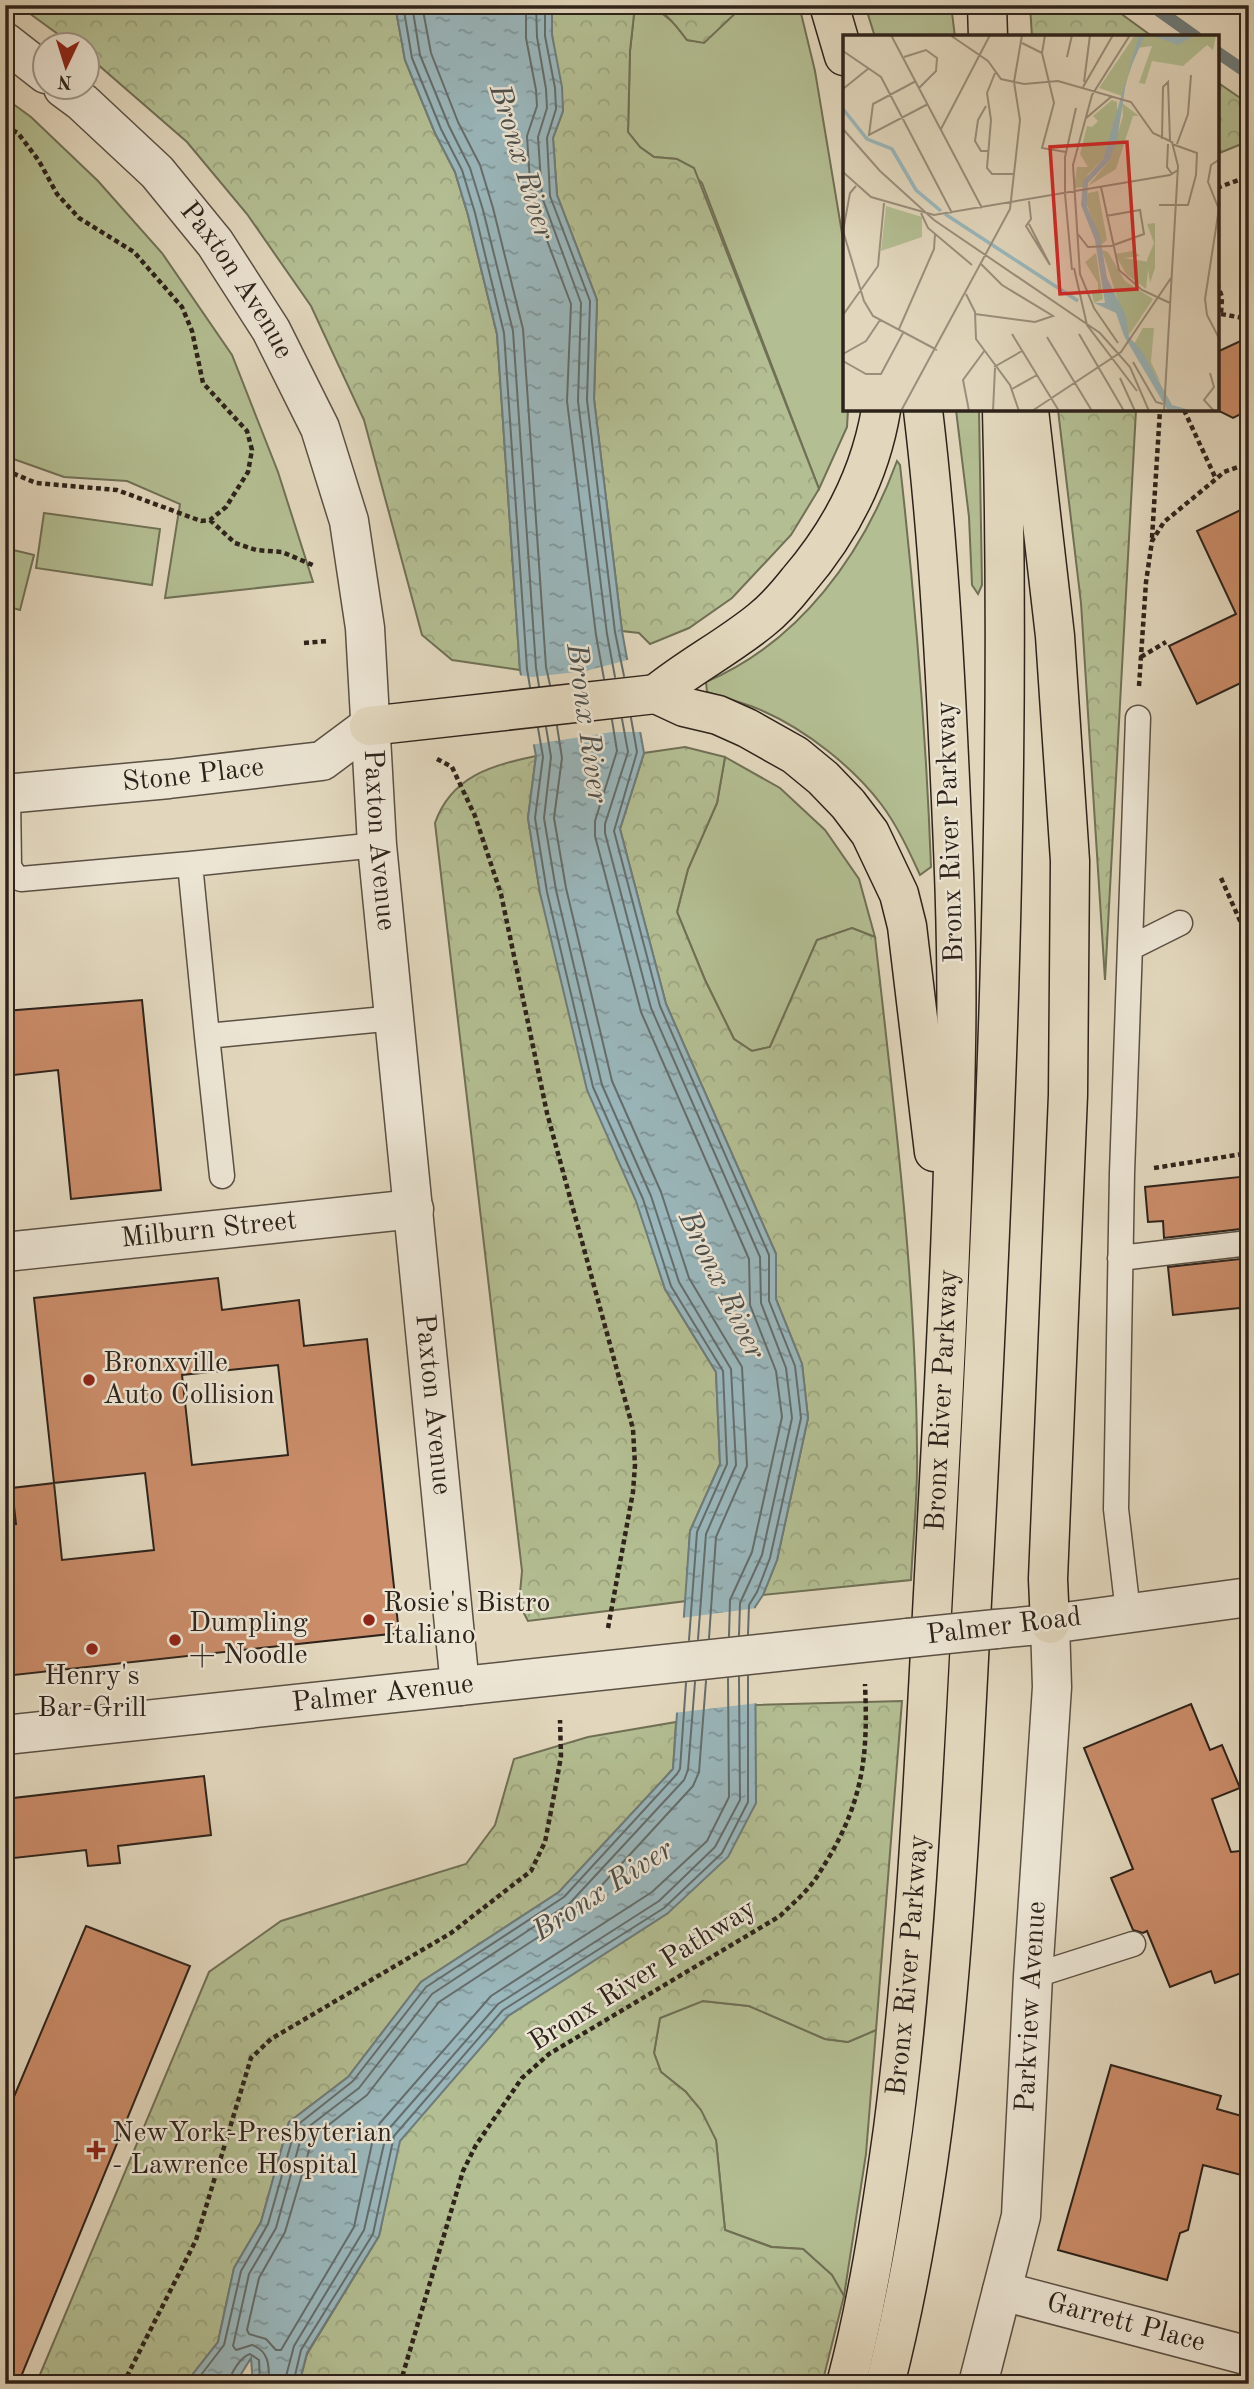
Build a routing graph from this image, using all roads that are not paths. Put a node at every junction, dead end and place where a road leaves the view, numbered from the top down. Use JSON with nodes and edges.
{"nodes":[{"id":1,"x":829,"y":5,"type":"edge"},
{"id":2,"x":986,"y":5,"type":"edge"},
{"id":3,"x":988,"y":35,"type":"edge"},
{"id":4,"x":5,"y":42,"type":"edge"},
{"id":5,"x":843,"y":50,"type":"edge"},
{"id":6,"x":32,"y":63,"type":"edge"},
{"id":7,"x":79,"y":102,"type":"edge"},
{"id":8,"x":881,"y":411,"type":"edge"},
{"id":9,"x":923,"y":411,"type":"edge"},
{"id":10,"x":1002,"y":411,"type":"edge"},
{"id":11,"x":1030,"y":411,"type":"edge"},
{"id":12,"x":656,"y":694,"type":"junction"},
{"id":13,"x":1138,"y":718,"type":"dead end"},
{"id":14,"x":369,"y":726,"type":"junction"},
{"id":15,"x":7,"y":794,"type":"edge"},
{"id":16,"x":377,"y":845,"type":"junction"},
{"id":17,"x":190,"y":864,"type":"junction"},
{"id":18,"x":1180,"y":923,"type":"dead end"},
{"id":19,"x":1130,"y":948,"type":"junction"},
{"id":20,"x":395,"y":1018,"type":"junction"},
{"id":21,"x":207,"y":1036,"type":"junction"},
{"id":22,"x":222,"y":1177,"type":"dead end"},
{"id":23,"x":414,"y":1209,"type":"junction"},
{"id":24,"x":1249,"y":1243,"type":"edge"},
{"id":25,"x":5,"y":1252,"type":"edge"},
{"id":26,"x":1121,"y":1258,"type":"junction"},
{"id":27,"x":949,"y":1269,"type":"junction"},
{"id":28,"x":1249,"y":1597,"type":"edge"},
{"id":29,"x":1128,"y":1612,"type":"junction"},
{"id":30,"x":1050,"y":1624,"type":"junction"},
{"id":31,"x":759,"y":1655,"type":"joint"},
{"id":32,"x":460,"y":1686,"type":"junction"},
{"id":33,"x":5,"y":1735,"type":"edge"},
{"id":34,"x":1133,"y":1944,"type":"dead end"},
{"id":35,"x":1033,"y":1976,"type":"junction"},
{"id":36,"x":1002,"y":2291,"type":"junction"},
{"id":37,"x":1249,"y":2356,"type":"edge"},
{"id":38,"x":846,"y":2384,"type":"edge"},
{"id":39,"x":885,"y":2384,"type":"edge"},
{"id":40,"x":978,"y":2384,"type":"edge"}],
"edges":[{"from":1,"to":5,"type":"highway"},
{"from":2,"to":3,"type":"highway"},
{"from":4,"to":6,"type":"street"},
{"from":7,"to":14,"type":"street","name":"Paxton Avenue"},
{"from":8,"to":12,"type":"highway"},
{"from":9,"to":27,"type":"highway","name":"Bronx River Parkway"},
{"from":10,"to":39,"type":"highway","name":"Bronx River Parkway"},
{"from":11,"to":30,"type":"highway"},
{"from":12,"to":14,"type":"highway"},
{"from":12,"to":27,"type":"highway"},
{"from":13,"to":19,"type":"lane"},
{"from":14,"to":15,"type":"street","name":"Stone Place"},
{"from":14,"to":16,"type":"street","name":"Paxton Avenue"},
{"from":15,"to":17,"type":"lane"},
{"from":16,"to":17,"type":"lane"},
{"from":16,"to":20,"type":"street","name":"Paxton Avenue"},
{"from":17,"to":21,"type":"lane"},
{"from":18,"to":19,"type":"lane"},
{"from":19,"to":26,"type":"lane"},
{"from":20,"to":21,"type":"lane"},
{"from":20,"to":23,"type":"street","name":"Paxton Avenue"},
{"from":21,"to":22,"type":"lane"},
{"from":23,"to":25,"type":"street","name":"Milburn Street"},
{"from":23,"to":32,"type":"street","name":"Paxton Avenue"},
{"from":24,"to":26,"type":"lane"},
{"from":26,"to":29,"type":"lane"},
{"from":27,"to":38,"type":"highway","name":"Bronx River Parkway"},
{"from":28,"to":29,"type":"street","name":"Palmer Road"},
{"from":29,"to":30,"type":"street","name":"Palmer Road"},
{"from":30,"to":31,"type":"street","name":"Palmer Road","bridge":true},
{"from":30,"to":35,"type":"street","name":"Parkview Avenue"},
{"from":31,"to":32,"type":"street","name":"Palmer Avenue"},
{"from":32,"to":33,"type":"street","name":"Palmer Avenue"},
{"from":34,"to":35,"type":"lane"},
{"from":35,"to":36,"type":"street","name":"Parkview Avenue"},
{"from":36,"to":37,"type":"street","name":"Garrett Place"},
{"from":36,"to":40,"type":"street","name":"Parkview Avenue"}]}
